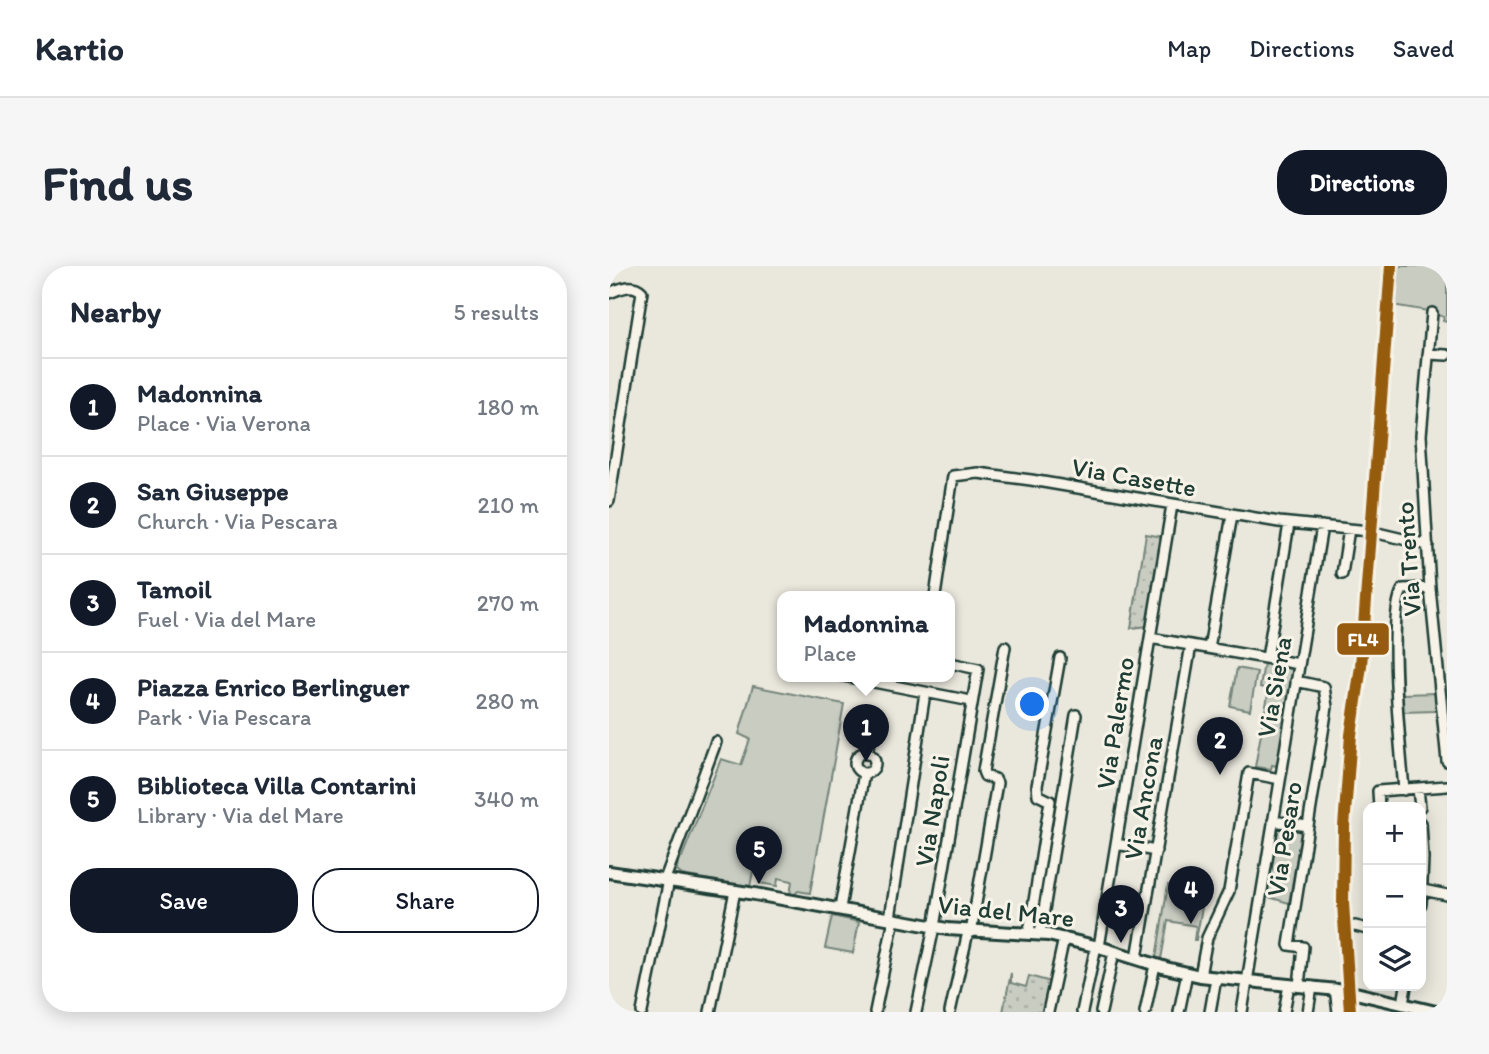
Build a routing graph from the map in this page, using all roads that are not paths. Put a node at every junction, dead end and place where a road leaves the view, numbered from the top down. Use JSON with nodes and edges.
{"nodes":[{"id":1,"x":609,"y":293,"type":"edge"},
{"id":2,"x":1432,"y":313,"type":"dead end"},
{"id":3,"x":1427,"y":354,"type":"junction"},
{"id":4,"x":1447,"y":355,"type":"edge"},
{"id":5,"x":614,"y":440,"type":"edge"},
{"id":6,"x":609,"y":501,"type":"edge"},
{"id":7,"x":1172,"y":505,"type":"junction"},
{"id":8,"x":1231,"y":515,"type":"junction"},
{"id":9,"x":1289,"y":524,"type":"junction"},
{"id":10,"x":1322,"y":526,"type":"junction"},
{"id":11,"x":1349,"y":529,"type":"junction"},
{"id":12,"x":1428,"y":545,"type":"junction"},
{"id":13,"x":1342,"y":574,"type":"dead end"},
{"id":14,"x":1430,"y":588,"type":"junction"},
{"id":15,"x":936,"y":591,"type":"edge"},
{"id":16,"x":1150,"y":638,"type":"junction"},
{"id":17,"x":1191,"y":645,"type":"junction"},
{"id":18,"x":1436,"y":646,"type":"junction"},
{"id":19,"x":1005,"y":647,"type":"dead end"},
{"id":20,"x":1209,"y":648,"type":"junction"},
{"id":21,"x":1447,"y":650,"type":"edge"},
{"id":22,"x":1060,"y":658,"type":"dead end"},
{"id":23,"x":1267,"y":658,"type":"junction"},
{"id":24,"x":955,"y":664,"type":"edge"},
{"id":25,"x":1299,"y":664,"type":"junction"},
{"id":26,"x":1296,"y":681,"type":"junction"},
{"id":27,"x":872,"y":682,"type":"edge"},
{"id":28,"x":925,"y":693,"type":"junction"},
{"id":29,"x":971,"y":701,"type":"junction"},
{"id":30,"x":874,"y":713,"type":"dead end"},
{"id":31,"x":1076,"y":715,"type":"dead end"},
{"id":32,"x":716,"y":742,"type":"dead end"},
{"id":33,"x":1447,"y":758,"type":"edge"},
{"id":34,"x":1280,"y":779,"type":"junction"},
{"id":35,"x":1447,"y":786,"type":"edge"},
{"id":36,"x":1419,"y":789,"type":"junction"},
{"id":37,"x":1404,"y":790,"type":"junction"},
{"id":38,"x":1049,"y":801,"type":"junction"},
{"id":39,"x":1379,"y":802,"type":"edge"},
{"id":40,"x":1420,"y":802,"type":"edge"},
{"id":41,"x":1062,"y":803,"type":"junction"},
{"id":42,"x":1273,"y":821,"type":"junction"},
{"id":43,"x":1307,"y":826,"type":"junction"},
{"id":44,"x":1116,"y":844,"type":"junction"},
{"id":45,"x":1156,"y":851,"type":"junction"},
{"id":46,"x":609,"y":872,"type":"edge"},
{"id":47,"x":667,"y":880,"type":"junction"},
{"id":48,"x":735,"y":891,"type":"junction"},
{"id":49,"x":1426,"y":892,"type":"edge"},
{"id":50,"x":1447,"y":895,"type":"edge"},
{"id":51,"x":840,"y":908,"type":"junction"},
{"id":52,"x":892,"y":919,"type":"junction"},
{"id":53,"x":1355,"y":926,"type":"dead end"},
{"id":54,"x":934,"y":927,"type":"junction"},
{"id":55,"x":1364,"y":928,"type":"edge"},
{"id":56,"x":970,"y":932,"type":"junction"},
{"id":57,"x":1035,"y":933,"type":"junction"},
{"id":58,"x":1064,"y":938,"type":"junction"},
{"id":59,"x":1098,"y":947,"type":"junction"},
{"id":60,"x":1114,"y":952,"type":"junction"},
{"id":61,"x":1137,"y":958,"type":"junction"},
{"id":62,"x":1155,"y":965,"type":"junction"},
{"id":63,"x":1187,"y":973,"type":"junction"},
{"id":64,"x":1200,"y":976,"type":"junction"},
{"id":65,"x":1216,"y":978,"type":"junction"},
{"id":66,"x":1248,"y":981,"type":"junction"},
{"id":67,"x":1294,"y":985,"type":"junction"},
{"id":68,"x":1312,"y":987,"type":"junction"},
{"id":69,"x":1335,"y":989,"type":"junction"},
{"id":70,"x":1399,"y":1006,"type":"edge"},
{"id":71,"x":642,"y":1012,"type":"edge"},
{"id":72,"x":710,"y":1012,"type":"edge"},
{"id":73,"x":875,"y":1012,"type":"edge"},
{"id":74,"x":916,"y":1012,"type":"edge"},
{"id":75,"x":950,"y":1012,"type":"edge"},
{"id":76,"x":1048,"y":1012,"type":"edge"},
{"id":77,"x":1082,"y":1012,"type":"edge"},
{"id":78,"x":1101,"y":1012,"type":"edge"},
{"id":79,"x":1145,"y":1012,"type":"edge"},
{"id":80,"x":1179,"y":1012,"type":"edge"},
{"id":81,"x":1210,"y":1012,"type":"edge"},
{"id":82,"x":1242,"y":1012,"type":"edge"},
{"id":83,"x":1284,"y":1012,"type":"edge"},
{"id":84,"x":1308,"y":1012,"type":"edge"},
{"id":85,"x":1338,"y":1012,"type":"edge"},
{"id":86,"x":1436,"y":1012,"type":"edge"}],
"edges":[{"from":1,"to":5,"type":"street"},
{"from":2,"to":3,"type":"street","name":"Via Trento"},
{"from":3,"to":4,"type":"street"},
{"from":3,"to":12,"type":"street","name":"Via Trento"},
{"from":5,"to":6,"type":"street"},
{"from":7,"to":8,"type":"street","name":"Via Casette"},
{"from":7,"to":15,"type":"street","name":"Via Casette"},
{"from":7,"to":16,"type":"street","name":"Via Palermo"},
{"from":8,"to":9,"type":"street","name":"Via Casette"},
{"from":8,"to":20,"type":"street"},
{"from":9,"to":10,"type":"street","name":"Via Casette"},
{"from":9,"to":23,"type":"street"},
{"from":10,"to":11,"type":"street","name":"Via Casette"},
{"from":10,"to":25,"type":"street","name":"Via Siena"},
{"from":11,"to":12,"type":"street","name":"Via Casette"},
{"from":11,"to":13,"type":"street"},
{"from":12,"to":14,"type":"street","name":"Via Trento"},
{"from":14,"to":18,"type":"street","name":"Via Trento"},
{"from":14,"to":37,"type":"street"},
{"from":16,"to":17,"type":"street"},
{"from":16,"to":44,"type":"street","name":"Via Palermo"},
{"from":17,"to":20,"type":"street"},
{"from":17,"to":45,"type":"street","name":"Via Ancona"},
{"from":18,"to":21,"type":"street"},
{"from":18,"to":33,"type":"street","name":"Via Trento"},
{"from":19,"to":56,"type":"street"},
{"from":20,"to":23,"type":"street"},
{"from":22,"to":38,"type":"street"},
{"from":23,"to":25,"type":"street"},
{"from":24,"to":29,"type":"street","name":"Via Napoli"},
{"from":25,"to":26,"type":"street","name":"Via Siena"},
{"from":26,"to":34,"type":"street","name":"Via Siena"},
{"from":26,"to":43,"type":"street","name":"Via Pesaro"},
{"from":27,"to":28,"type":"street"},
{"from":28,"to":29,"type":"street"},
{"from":28,"to":52,"type":"street"},
{"from":29,"to":54,"type":"street","name":"Via Napoli"},
{"from":30,"to":51,"type":"street"},
{"from":31,"to":41,"type":"street"},
{"from":32,"to":47,"type":"street"},
{"from":34,"to":42,"type":"street","name":"Via Siena"},
{"from":34,"to":64,"type":"street"},
{"from":35,"to":36,"type":"street"},
{"from":36,"to":37,"type":"street"},
{"from":36,"to":40,"type":"street"},
{"from":37,"to":39,"type":"street"},
{"from":38,"to":41,"type":"street"},
{"from":38,"to":57,"type":"street"},
{"from":41,"to":57,"type":"street"},
{"from":42,"to":43,"type":"street"},
{"from":42,"to":66,"type":"street","name":"Via Siena"},
{"from":43,"to":67,"type":"street","name":"Via Pesaro"},
{"from":44,"to":45,"type":"street"},
{"from":44,"to":59,"type":"street","name":"Via Palermo"},
{"from":45,"to":61,"type":"street","name":"Via Ancona"},
{"from":46,"to":47,"type":"main road","name":"Via del Mare"},
{"from":47,"to":48,"type":"main road","name":"Via del Mare"},
{"from":47,"to":71,"type":"street"},
{"from":48,"to":51,"type":"main road","name":"Via del Mare"},
{"from":48,"to":72,"type":"street"},
{"from":49,"to":50,"type":"street"},
{"from":51,"to":52,"type":"main road","name":"Via del Mare"},
{"from":52,"to":54,"type":"main road","name":"Via del Mare"},
{"from":52,"to":73,"type":"street"},
{"from":53,"to":55,"type":"street"},
{"from":54,"to":56,"type":"main road","name":"Via del Mare"},
{"from":54,"to":74,"type":"street","name":"Via Napoli"},
{"from":56,"to":57,"type":"main road","name":"Via del Mare"},
{"from":56,"to":75,"type":"street"},
{"from":57,"to":58,"type":"main road","name":"Via del Mare"},
{"from":58,"to":59,"type":"main road","name":"Via del Mare"},
{"from":58,"to":76,"type":"street"},
{"from":59,"to":60,"type":"main road","name":"Via del Mare"},
{"from":59,"to":77,"type":"street","name":"Via Palermo"},
{"from":60,"to":61,"type":"main road","name":"Via del Mare"},
{"from":60,"to":78,"type":"street"},
{"from":61,"to":62,"type":"main road","name":"Via del Mare"},
{"from":62,"to":63,"type":"main road","name":"Via del Mare"},
{"from":62,"to":79,"type":"street"},
{"from":63,"to":64,"type":"main road","name":"Via del Mare"},
{"from":63,"to":80,"type":"street"},
{"from":64,"to":65,"type":"main road","name":"Via del Mare"},
{"from":65,"to":66,"type":"main road","name":"Via del Mare"},
{"from":65,"to":81,"type":"street"},
{"from":66,"to":67,"type":"main road","name":"Via del Mare"},
{"from":66,"to":82,"type":"street","name":"Via Siena"},
{"from":67,"to":68,"type":"main road","name":"Via del Mare"},
{"from":67,"to":83,"type":"street"},
{"from":68,"to":69,"type":"main road","name":"Via del Mare"},
{"from":68,"to":84,"type":"street"},
{"from":69,"to":70,"type":"main road","name":"Via del Mare"},
{"from":69,"to":85,"type":"street"},
{"from":70,"to":86,"type":"main road","name":"Via del Mare"}]}
